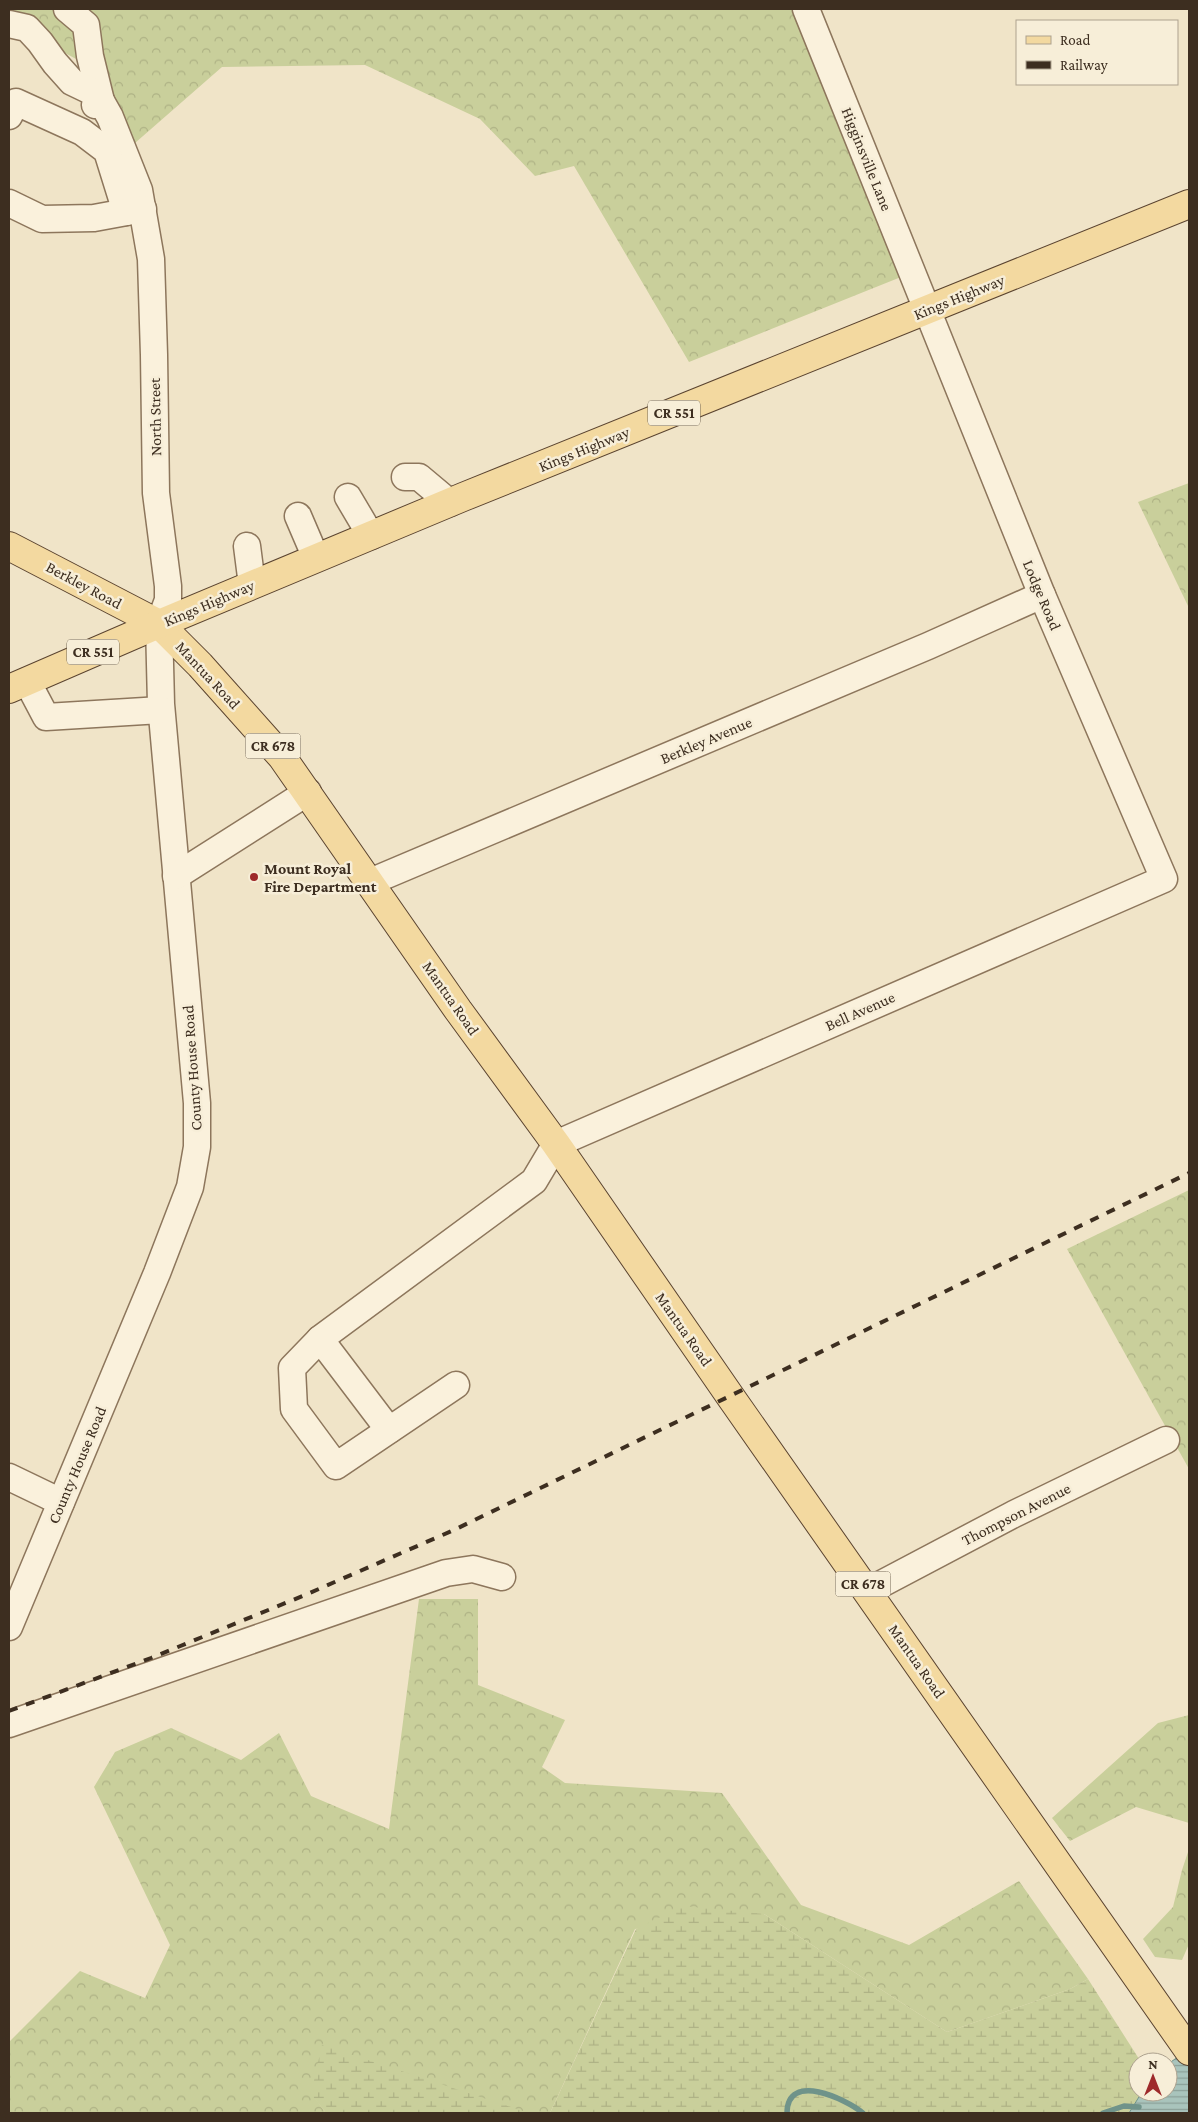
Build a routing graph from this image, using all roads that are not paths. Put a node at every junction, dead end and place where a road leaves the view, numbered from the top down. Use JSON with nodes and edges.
{"nodes":[{"id":1,"x":67,"y":9,"type":"edge"},
{"id":2,"x":806,"y":9,"type":"edge"},
{"id":3,"x":9,"y":24,"type":"edge"},
{"id":4,"x":101,"y":101,"type":"junction"},
{"id":5,"x":9,"y":116,"type":"edge"},
{"id":6,"x":70,"y":126,"type":"junction"},
{"id":7,"x":9,"y":203,"type":"edge"},
{"id":8,"x":1189,"y":204,"type":"edge"},
{"id":9,"x":135,"y":210,"type":"junction"},
{"id":10,"x":928,"y":309,"type":"junction"},
{"id":11,"x":405,"y":477,"type":"dead end"},
{"id":12,"x":348,"y":497,"type":"dead end"},
{"id":13,"x":450,"y":503,"type":"junction"},
{"id":14,"x":298,"y":516,"type":"dead end"},
{"id":15,"x":371,"y":536,"type":"junction"},
{"id":16,"x":9,"y":546,"type":"edge"},
{"id":17,"x":246,"y":546,"type":"dead end"},
{"id":18,"x":316,"y":558,"type":"junction"},
{"id":19,"x":252,"y":585,"type":"junction"},
{"id":20,"x":1042,"y":595,"type":"junction"},
{"id":21,"x":159,"y":624,"type":"junction"},
{"id":22,"x":18,"y":685,"type":"edge"},
{"id":23,"x":161,"y":710,"type":"junction"},
{"id":24,"x":308,"y":792,"type":"junction"},
{"id":25,"x":176,"y":876,"type":"junction"},
{"id":26,"x":1164,"y":878,"type":"joint"},
{"id":27,"x":370,"y":882,"type":"junction"},
{"id":28,"x":556,"y":1144,"type":"junction"},
{"id":29,"x":320,"y":1339,"type":"junction"},
{"id":30,"x":456,"y":1386,"type":"dead end"},
{"id":31,"x":389,"y":1430,"type":"junction"},
{"id":32,"x":1166,"y":1440,"type":"dead end"},
{"id":33,"x":9,"y":1477,"type":"edge"},
{"id":34,"x":61,"y":1502,"type":"junction"},
{"id":35,"x":502,"y":1577,"type":"dead end"},
{"id":36,"x":868,"y":1591,"type":"junction"},
{"id":37,"x":9,"y":1627,"type":"edge"},
{"id":38,"x":9,"y":1724,"type":"edge"},
{"id":39,"x":1189,"y":2051,"type":"edge"}],
"edges":[{"from":1,"to":4,"type":"street"},
{"from":2,"to":10,"type":"street","name":"Higginsville Lane"},
{"from":3,"to":4,"type":"street"},
{"from":4,"to":6,"type":"street"},
{"from":4,"to":9,"type":"street"},
{"from":5,"to":6,"type":"street"},
{"from":6,"to":9,"type":"street"},
{"from":7,"to":9,"type":"street"},
{"from":8,"to":10,"type":"main road","name":"Kings Highway","number":"CR 551"},
{"from":9,"to":21,"type":"street","name":"North Street"},
{"from":10,"to":13,"type":"main road","name":"Kings Highway","number":"CR 551"},
{"from":10,"to":20,"type":"street","name":"Lodge Road"},
{"from":11,"to":13,"type":"street"},
{"from":12,"to":15,"type":"street"},
{"from":13,"to":15,"type":"main road","name":"Kings Highway","number":"CR 551"},
{"from":14,"to":18,"type":"street"},
{"from":15,"to":18,"type":"main road","name":"Kings Highway","number":"CR 551"},
{"from":16,"to":21,"type":"main road","name":"Berkley Road","number":"CR 678"},
{"from":17,"to":19,"type":"street"},
{"from":18,"to":19,"type":"main road","name":"Kings Highway","number":"CR 551"},
{"from":19,"to":21,"type":"main road","name":"Kings Highway","number":"CR 551"},
{"from":20,"to":26,"type":"street","name":"Lodge Road"},
{"from":20,"to":27,"type":"street","name":"Berkley Avenue"},
{"from":21,"to":22,"type":"main road","name":"Kings Highway","number":"CR 551"},
{"from":21,"to":23,"type":"street","name":"County House Road"},
{"from":21,"to":24,"type":"main road","name":"Mantua Road","number":"CR 678"},
{"from":22,"to":23,"type":"street"},
{"from":23,"to":25,"type":"street","name":"County House Road"},
{"from":24,"to":25,"type":"street"},
{"from":24,"to":27,"type":"main road","name":"Mantua Road","number":"CR 678"},
{"from":25,"to":34,"type":"street","name":"County House Road"},
{"from":26,"to":28,"type":"street","name":"Bell Avenue"},
{"from":27,"to":28,"type":"main road","name":"Mantua Road","number":"CR 678"},
{"from":28,"to":29,"type":"street"},
{"from":28,"to":36,"type":"main road","name":"Mantua Road","number":"CR 678"},
{"from":29,"to":31,"type":"street"},
{"from":29,"to":31,"type":"street"},
{"from":30,"to":31,"type":"street"},
{"from":32,"to":36,"type":"street","name":"Thompson Avenue"},
{"from":33,"to":34,"type":"street"},
{"from":34,"to":37,"type":"street","name":"County House Road"},
{"from":35,"to":38,"type":"street"},
{"from":36,"to":39,"type":"main road","name":"Mantua Road","number":"CR 678"}]}
